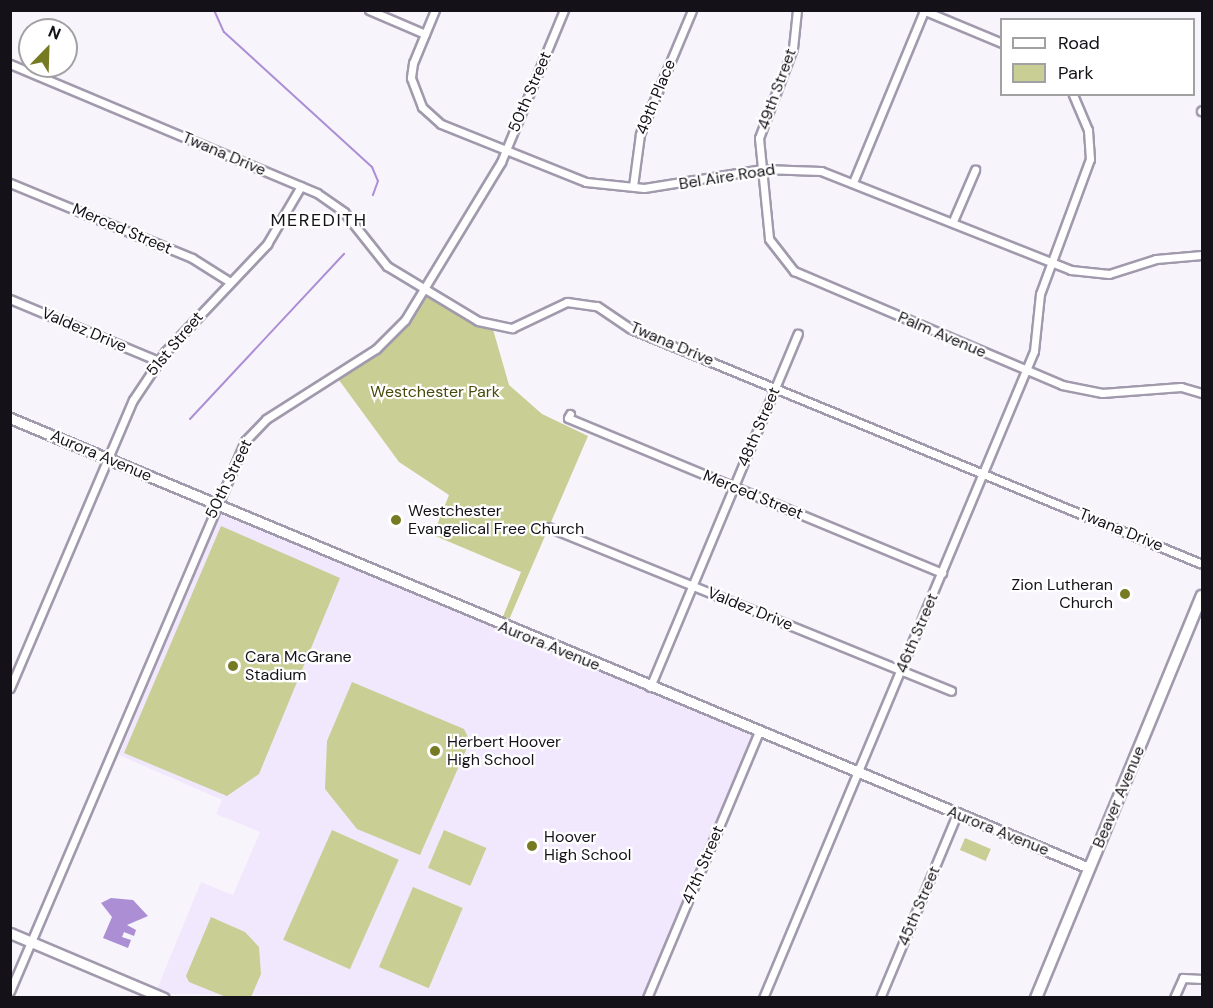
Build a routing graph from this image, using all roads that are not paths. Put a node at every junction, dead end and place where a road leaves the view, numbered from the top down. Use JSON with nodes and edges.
{"nodes":[{"id":1,"x":369,"y":10,"type":"edge"},
{"id":2,"x":435,"y":10,"type":"edge"},
{"id":3,"x":564,"y":10,"type":"edge"},
{"id":4,"x":692,"y":10,"type":"edge"},
{"id":5,"x":797,"y":10,"type":"edge"},
{"id":6,"x":924,"y":11,"type":"edge"},
{"id":7,"x":425,"y":33,"type":"junction"},
{"id":8,"x":1000,"y":42,"type":"edge"},
{"id":9,"x":10,"y":64,"type":"edge"},
{"id":10,"x":1074,"y":96,"type":"edge"},
{"id":11,"x":506,"y":149,"type":"junction"},
{"id":12,"x":762,"y":169,"type":"junction"},
{"id":13,"x":975,"y":170,"type":"dead end"},
{"id":14,"x":854,"y":180,"type":"junction"},
{"id":15,"x":10,"y":183,"type":"edge"},
{"id":16,"x":301,"y":186,"type":"junction"},
{"id":17,"x":633,"y":186,"type":"junction"},
{"id":18,"x":953,"y":221,"type":"junction"},
{"id":19,"x":1203,"y":255,"type":"edge"},
{"id":20,"x":1052,"y":263,"type":"junction"},
{"id":21,"x":230,"y":282,"type":"junction"},
{"id":22,"x":425,"y":290,"type":"junction"},
{"id":23,"x":10,"y":299,"type":"edge"},
{"id":24,"x":798,"y":334,"type":"dead end"},
{"id":25,"x":158,"y":360,"type":"junction"},
{"id":26,"x":1026,"y":371,"type":"junction"},
{"id":27,"x":775,"y":387,"type":"junction"},
{"id":28,"x":1203,"y":393,"type":"edge"},
{"id":29,"x":570,"y":414,"type":"dead end"},
{"id":30,"x":10,"y":418,"type":"edge"},
{"id":31,"x":107,"y":459,"type":"junction"},
{"id":32,"x":983,"y":475,"type":"junction"},
{"id":33,"x":734,"y":487,"type":"junction"},
{"id":34,"x":216,"y":504,"type":"junction"},
{"id":35,"x":548,"y":527,"type":"dead end"},
{"id":36,"x":1203,"y":564,"type":"edge"},
{"id":37,"x":942,"y":573,"type":"junction"},
{"id":38,"x":692,"y":585,"type":"junction"},
{"id":39,"x":1203,"y":596,"type":"edge"},
{"id":40,"x":901,"y":671,"type":"junction"},
{"id":41,"x":650,"y":687,"type":"junction"},
{"id":42,"x":10,"y":688,"type":"edge"},
{"id":43,"x":951,"y":691,"type":"dead end"},
{"id":44,"x":759,"y":732,"type":"junction"},
{"id":45,"x":858,"y":773,"type":"junction"},
{"id":46,"x":957,"y":814,"type":"junction"},
{"id":47,"x":1089,"y":868,"type":"junction"},
{"id":48,"x":10,"y":933,"type":"edge"},
{"id":49,"x":31,"y":942,"type":"junction"},
{"id":50,"x":1203,"y":979,"type":"edge"},
{"id":51,"x":10,"y":991,"type":"edge"},
{"id":52,"x":164,"y":998,"type":"edge"},
{"id":53,"x":647,"y":998,"type":"edge"},
{"id":54,"x":763,"y":998,"type":"edge"},
{"id":55,"x":880,"y":998,"type":"edge"},
{"id":56,"x":1036,"y":998,"type":"edge"},
{"id":57,"x":1174,"y":998,"type":"edge"}],
"edges":[{"from":1,"to":7,"type":"street"},
{"from":2,"to":7,"type":"street"},
{"from":3,"to":11,"type":"street","name":"50th Street"},
{"from":4,"to":17,"type":"street","name":"49th Place"},
{"from":5,"to":12,"type":"street","name":"49th Street"},
{"from":6,"to":8,"type":"street"},
{"from":6,"to":14,"type":"street"},
{"from":7,"to":11,"type":"street","name":"Bel Aire Road"},
{"from":9,"to":16,"type":"street","name":"Twana Drive"},
{"from":10,"to":20,"type":"street","name":"46th Street"},
{"from":11,"to":17,"type":"street","name":"Bel Aire Road"},
{"from":11,"to":22,"type":"street","name":"50th Street"},
{"from":12,"to":14,"type":"street","name":"Bel Aire Road"},
{"from":12,"to":17,"type":"street","name":"Bel Aire Road"},
{"from":12,"to":26,"type":"street","name":"Palm Avenue"},
{"from":13,"to":18,"type":"street"},
{"from":14,"to":18,"type":"street","name":"Bel Aire Road"},
{"from":15,"to":21,"type":"street","name":"Merced Street"},
{"from":16,"to":21,"type":"street","name":"51st Street"},
{"from":16,"to":22,"type":"street","name":"Twana Drive"},
{"from":18,"to":20,"type":"street","name":"Bel Aire Road"},
{"from":19,"to":20,"type":"street","name":"Bel Aire Road"},
{"from":20,"to":26,"type":"street","name":"46th Street"},
{"from":21,"to":25,"type":"street","name":"51st Street"},
{"from":22,"to":27,"type":"street","name":"Twana Drive"},
{"from":22,"to":34,"type":"street","name":"50th Street"},
{"from":23,"to":25,"type":"street","name":"Valdez Drive"},
{"from":24,"to":27,"type":"street","name":"48th Street"},
{"from":25,"to":31,"type":"street","name":"51st Street"},
{"from":26,"to":28,"type":"street","name":"Palm Avenue"},
{"from":26,"to":32,"type":"street","name":"46th Street"},
{"from":27,"to":32,"type":"street","name":"Twana Drive"},
{"from":27,"to":33,"type":"street","name":"48th Street"},
{"from":29,"to":33,"type":"street","name":"Merced Street"},
{"from":30,"to":31,"type":"street","name":"Aurora Avenue"},
{"from":31,"to":34,"type":"street","name":"Aurora Avenue"},
{"from":31,"to":42,"type":"street","name":"51st Street"},
{"from":32,"to":36,"type":"street","name":"Twana Drive"},
{"from":32,"to":37,"type":"street","name":"46th Street"},
{"from":33,"to":37,"type":"street","name":"Merced Street"},
{"from":33,"to":38,"type":"street","name":"48th Street"},
{"from":34,"to":41,"type":"street","name":"Aurora Avenue"},
{"from":34,"to":49,"type":"street","name":"50th Street"},
{"from":35,"to":38,"type":"street","name":"Valdez Drive"},
{"from":37,"to":40,"type":"street","name":"46th Street"},
{"from":38,"to":40,"type":"street","name":"Valdez Drive"},
{"from":38,"to":41,"type":"street","name":"48th Street"},
{"from":39,"to":47,"type":"main road","name":"Beaver Avenue"},
{"from":40,"to":43,"type":"street","name":"Valdez Drive"},
{"from":40,"to":45,"type":"street","name":"46th Street"},
{"from":41,"to":44,"type":"street","name":"Aurora Avenue"},
{"from":44,"to":45,"type":"street","name":"Aurora Avenue"},
{"from":44,"to":53,"type":"street","name":"47th Street"},
{"from":45,"to":46,"type":"street","name":"Aurora Avenue"},
{"from":45,"to":54,"type":"street","name":"46th Street"},
{"from":46,"to":47,"type":"street","name":"Aurora Avenue"},
{"from":46,"to":55,"type":"street","name":"45th Street"},
{"from":47,"to":56,"type":"main road","name":"Beaver Avenue"},
{"from":48,"to":49,"type":"street"},
{"from":49,"to":51,"type":"street","name":"50th Street"},
{"from":49,"to":52,"type":"street"},
{"from":50,"to":57,"type":"street"}]}
